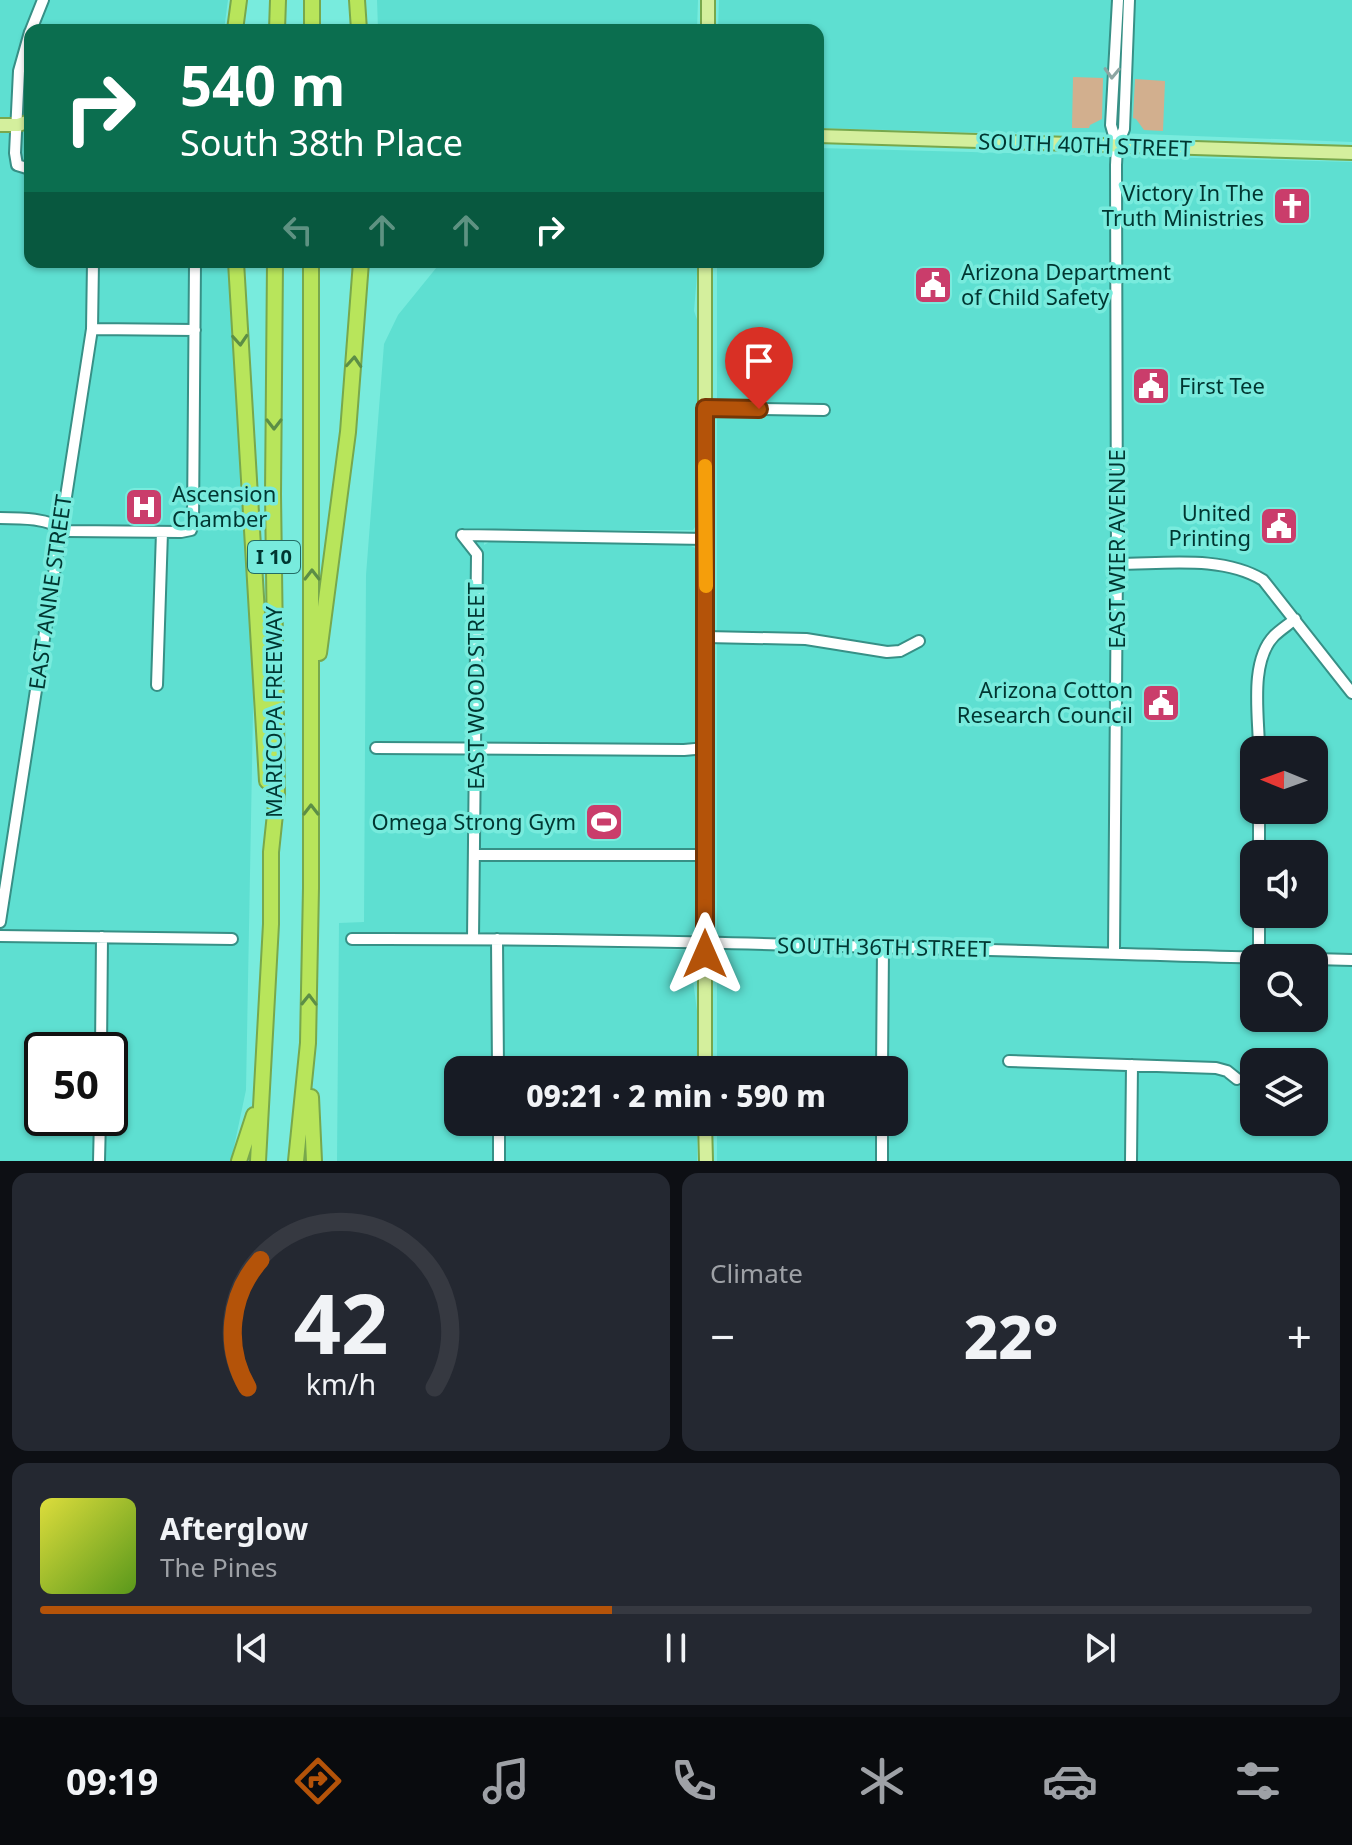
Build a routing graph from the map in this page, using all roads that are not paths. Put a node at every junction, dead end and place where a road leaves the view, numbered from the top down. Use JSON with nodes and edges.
{"nodes":[{"id":1,"x":43,"y":0,"type":"edge"},
{"id":2,"x":239,"y":0,"type":"edge"},
{"id":3,"x":278,"y":0,"type":"edge"},
{"id":4,"x":312,"y":0,"type":"edge"},
{"id":5,"x":357,"y":0,"type":"edge"},
{"id":6,"x":708,"y":0,"type":"edge"},
{"id":7,"x":1118,"y":0,"type":"edge"},
{"id":8,"x":1129,"y":0,"type":"edge"},
{"id":9,"x":33,"y":24,"type":"edge"},
{"id":10,"x":236,"y":24,"type":"edge"},
{"id":11,"x":277,"y":24,"type":"edge"},
{"id":12,"x":312,"y":24,"type":"edge"},
{"id":13,"x":359,"y":24,"type":"edge"},
{"id":14,"x":708,"y":24,"type":"edge"},
{"id":15,"x":24,"y":53,"type":"edge"},
{"id":16,"x":24,"y":123,"type":"edge"},
{"id":17,"x":0,"y":125,"type":"edge"},
{"id":18,"x":824,"y":136,"type":"edge"},
{"id":19,"x":1117,"y":146,"type":"junction"},
{"id":20,"x":1352,"y":153,"type":"edge"},
{"id":21,"x":24,"y":167,"type":"edge"},
{"id":22,"x":93,"y":268,"type":"edge"},
{"id":23,"x":195,"y":268,"type":"edge"},
{"id":24,"x":236,"y":268,"type":"edge"},
{"id":25,"x":275,"y":268,"type":"edge"},
{"id":26,"x":311,"y":268,"type":"edge"},
{"id":27,"x":361,"y":268,"type":"edge"},
{"id":28,"x":705,"y":268,"type":"edge"},
{"id":29,"x":92,"y":329,"type":"junction"},
{"id":30,"x":195,"y":330,"type":"junction"},
{"id":31,"x":705,"y":408,"type":"junction"},
{"id":32,"x":824,"y":410,"type":"dead end"},
{"id":33,"x":0,"y":518,"type":"edge"},
{"id":34,"x":60,"y":526,"type":"junction"},
{"id":35,"x":162,"y":532,"type":"junction"},
{"id":36,"x":706,"y":539,"type":"junction"},
{"id":37,"x":1117,"y":564,"type":"junction"},
{"id":38,"x":1295,"y":619,"type":"junction"},
{"id":39,"x":706,"y":637,"type":"junction"},
{"id":40,"x":919,"y":641,"type":"dead end"},
{"id":41,"x":157,"y":685,"type":"dead end"},
{"id":42,"x":1352,"y":693,"type":"edge"},
{"id":43,"x":311,"y":709,"type":"junction"},
{"id":44,"x":1259,"y":736,"type":"edge"},
{"id":45,"x":376,"y":748,"type":"dead end"},
{"id":46,"x":706,"y":748,"type":"junction"},
{"id":47,"x":475,"y":749,"type":"junction"},
{"id":48,"x":271,"y":852,"type":"junction"},
{"id":49,"x":474,"y":855,"type":"junction"},
{"id":50,"x":706,"y":855,"type":"junction"},
{"id":51,"x":0,"y":922,"type":"edge"},
{"id":52,"x":0,"y":936,"type":"edge"},
{"id":53,"x":102,"y":937,"type":"junction"},
{"id":54,"x":232,"y":939,"type":"dead end"},
{"id":55,"x":352,"y":939,"type":"dead end"},
{"id":56,"x":473,"y":939,"type":"junction"},
{"id":57,"x":497,"y":939,"type":"junction"},
{"id":58,"x":705,"y":942,"type":"junction"},
{"id":59,"x":883,"y":947,"type":"junction"},
{"id":60,"x":1114,"y":951,"type":"junction"},
{"id":61,"x":1240,"y":957,"type":"edge"},
{"id":62,"x":1328,"y":959,"type":"edge"},
{"id":63,"x":1352,"y":960,"type":"edge"},
{"id":64,"x":101,"y":1032,"type":"edge"},
{"id":65,"x":308,"y":1051,"type":"junction"},
{"id":66,"x":498,"y":1056,"type":"edge"},
{"id":67,"x":705,"y":1056,"type":"edge"},
{"id":68,"x":882,"y":1056,"type":"edge"},
{"id":69,"x":1009,"y":1061,"type":"dead end"},
{"id":70,"x":1132,"y":1065,"type":"junction"},
{"id":71,"x":1237,"y":1079,"type":"dead end"},
{"id":72,"x":260,"y":1095,"type":"junction"},
{"id":73,"x":100,"y":1136,"type":"edge"},
{"id":74,"x":499,"y":1136,"type":"edge"},
{"id":75,"x":705,"y":1136,"type":"edge"},
{"id":76,"x":882,"y":1136,"type":"edge"},
{"id":77,"x":99,"y":1161,"type":"edge"},
{"id":78,"x":239,"y":1161,"type":"edge"},
{"id":79,"x":258,"y":1161,"type":"edge"},
{"id":80,"x":296,"y":1161,"type":"edge"},
{"id":81,"x":314,"y":1161,"type":"edge"},
{"id":82,"x":499,"y":1161,"type":"edge"},
{"id":83,"x":706,"y":1161,"type":"edge"},
{"id":84,"x":882,"y":1161,"type":"edge"},
{"id":85,"x":1131,"y":1161,"type":"edge"}],
"edges":[{"from":1,"to":9,"type":"street"},
{"from":2,"to":10,"type":"highway"},
{"from":3,"to":11,"type":"highway"},
{"from":4,"to":12,"type":"highway"},
{"from":5,"to":13,"type":"highway"},
{"from":6,"to":14,"type":"main road"},
{"from":7,"to":19,"type":"street","one_way":true},
{"from":8,"to":19,"type":"street"},
{"from":15,"to":16,"type":"street"},
{"from":16,"to":17,"type":"main road"},
{"from":16,"to":21,"type":"street"},
{"from":18,"to":19,"type":"main road","name":"SOUTH 40TH STREET"},
{"from":19,"to":20,"type":"main road","name":"SOUTH 40TH STREET"},
{"from":19,"to":37,"type":"street","name":"EAST WIER AVENUE"},
{"from":22,"to":29,"type":"street","name":"EAST ANNE STREET"},
{"from":23,"to":30,"type":"street"},
{"from":24,"to":48,"type":"highway","one_way":true},
{"from":25,"to":48,"type":"highway","name":"MARICOPA FREEWAY","number":"I 10","one_way":true},
{"from":43,"to":26,"type":"highway","name":"MARICOPA FREEWAY","number":"I 10","one_way":true},
{"from":43,"to":27,"type":"highway","one_way":true},
{"from":28,"to":31,"type":"main road"},
{"from":29,"to":30,"type":"street"},
{"from":29,"to":34,"type":"street","name":"EAST ANNE STREET"},
{"from":30,"to":35,"type":"street"},
{"from":31,"to":32,"type":"street"},
{"from":31,"to":36,"type":"main road"},
{"from":33,"to":34,"type":"street"},
{"from":34,"to":35,"type":"street"},
{"from":34,"to":51,"type":"street","name":"EAST ANNE STREET"},
{"from":35,"to":41,"type":"street"},
{"from":36,"to":39,"type":"main road"},
{"from":36,"to":47,"type":"street","name":"EAST WOOD STREET"},
{"from":37,"to":38,"type":"street"},
{"from":37,"to":60,"type":"street","name":"EAST WIER AVENUE"},
{"from":38,"to":42,"type":"street"},
{"from":38,"to":44,"type":"street"},
{"from":39,"to":40,"type":"street"},
{"from":39,"to":46,"type":"main road"},
{"from":65,"to":43,"type":"highway","name":"MARICOPA FREEWAY","number":"I 10","one_way":true},
{"from":45,"to":47,"type":"street"},
{"from":46,"to":47,"type":"street"},
{"from":46,"to":50,"type":"main road"},
{"from":47,"to":49,"type":"street","name":"EAST WOOD STREET"},
{"from":48,"to":72,"type":"highway","name":"MARICOPA FREEWAY","number":"I 10"},
{"from":49,"to":50,"type":"street"},
{"from":49,"to":56,"type":"street","name":"EAST WOOD STREET"},
{"from":50,"to":58,"type":"main road"},
{"from":52,"to":53,"type":"street"},
{"from":53,"to":54,"type":"street"},
{"from":53,"to":64,"type":"street"},
{"from":55,"to":56,"type":"street","name":"SOUTH 36TH STREET"},
{"from":56,"to":57,"type":"street","name":"SOUTH 36TH STREET"},
{"from":57,"to":58,"type":"street","name":"SOUTH 36TH STREET"},
{"from":57,"to":66,"type":"street"},
{"from":58,"to":59,"type":"street","name":"SOUTH 36TH STREET"},
{"from":58,"to":67,"type":"main road"},
{"from":59,"to":60,"type":"street","name":"SOUTH 36TH STREET"},
{"from":59,"to":68,"type":"street"},
{"from":60,"to":61,"type":"street","name":"SOUTH 36TH STREET"},
{"from":62,"to":63,"type":"street"},
{"from":65,"to":80,"type":"highway","name":"MARICOPA FREEWAY","number":"I 10"},
{"from":65,"to":81,"type":"highway"},
{"from":69,"to":70,"type":"street"},
{"from":70,"to":71,"type":"street"},
{"from":70,"to":85,"type":"street"},
{"from":72,"to":78,"type":"highway"},
{"from":72,"to":79,"type":"highway","name":"MARICOPA FREEWAY","number":"I 10"},
{"from":73,"to":77,"type":"street"},
{"from":74,"to":82,"type":"street"},
{"from":75,"to":83,"type":"main road"},
{"from":76,"to":84,"type":"street"}]}
